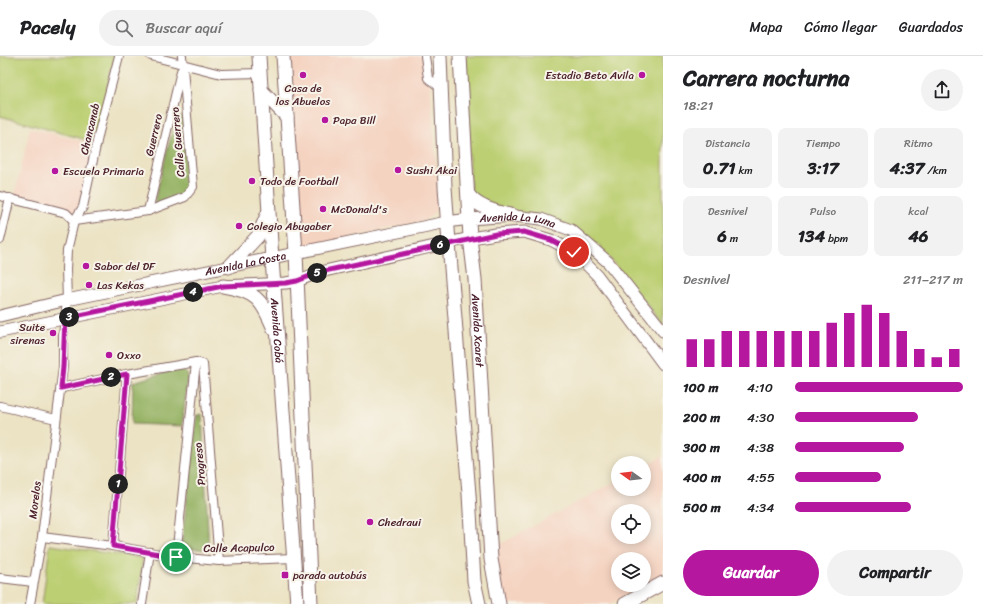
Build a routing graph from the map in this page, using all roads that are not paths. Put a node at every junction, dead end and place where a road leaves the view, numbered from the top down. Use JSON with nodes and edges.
{"nodes":[{"id":1,"x":119,"y":56,"type":"edge"},
{"id":2,"x":152,"y":56,"type":"edge"},
{"id":3,"x":259,"y":56,"type":"edge"},
{"id":4,"x":283,"y":56,"type":"edge"},
{"id":5,"x":426,"y":56,"type":"edge"},
{"id":6,"x":440,"y":56,"type":"edge"},
{"id":7,"x":460,"y":56,"type":"edge"},
{"id":8,"x":182,"y":60,"type":"edge"},
{"id":9,"x":260,"y":73,"type":"junction"},
{"id":10,"x":441,"y":88,"type":"junction"},
{"id":11,"x":261,"y":90,"type":"junction"},
{"id":12,"x":287,"y":117,"type":"junction"},
{"id":13,"x":468,"y":194,"type":"junction"},
{"id":14,"x":0,"y":196,"type":"edge"},
{"id":15,"x":10,"y":198,"type":"junction"},
{"id":16,"x":269,"y":209,"type":"junction"},
{"id":17,"x":148,"y":211,"type":"junction"},
{"id":18,"x":514,"y":216,"type":"junction"},
{"id":19,"x":469,"y":219,"type":"junction"},
{"id":20,"x":541,"y":219,"type":"junction"},
{"id":21,"x":74,"y":220,"type":"junction"},
{"id":22,"x":447,"y":222,"type":"junction"},
{"id":23,"x":538,"y":236,"type":"junction"},
{"id":24,"x":470,"y":238,"type":"junction"},
{"id":25,"x":0,"y":240,"type":"edge"},
{"id":26,"x":449,"y":243,"type":"junction"},
{"id":27,"x":296,"y":254,"type":"junction"},
{"id":28,"x":272,"y":259,"type":"junction"},
{"id":29,"x":229,"y":267,"type":"junction"},
{"id":30,"x":216,"y":270,"type":"junction"},
{"id":31,"x":297,"y":281,"type":"junction"},
{"id":32,"x":274,"y":283,"type":"junction"},
{"id":33,"x":221,"y":287,"type":"junction"},
{"id":34,"x":67,"y":300,"type":"junction"},
{"id":35,"x":1,"y":313,"type":"edge"},
{"id":36,"x":65,"y":318,"type":"junction"},
{"id":37,"x":663,"y":331,"type":"edge"},
{"id":38,"x":0,"y":332,"type":"edge"},
{"id":39,"x":278,"y":337,"type":"junction"},
{"id":40,"x":199,"y":363,"type":"junction"},
{"id":41,"x":663,"y":364,"type":"edge"},
{"id":42,"x":127,"y":374,"type":"junction"},
{"id":43,"x":61,"y":388,"type":"junction"},
{"id":44,"x":282,"y":392,"type":"junction"},
{"id":45,"x":0,"y":406,"type":"edge"},
{"id":46,"x":56,"y":419,"type":"junction"},
{"id":47,"x":303,"y":436,"type":"junction"},
{"id":48,"x":469,"y":494,"type":"junction"},
{"id":49,"x":42,"y":537,"type":"junction"},
{"id":50,"x":113,"y":546,"type":"junction"},
{"id":51,"x":150,"y":552,"type":"junction"},
{"id":52,"x":176,"y":557,"type":"junction"},
{"id":53,"x":294,"y":558,"type":"junction"},
{"id":54,"x":490,"y":559,"type":"junction"},
{"id":55,"x":219,"y":561,"type":"junction"},
{"id":56,"x":0,"y":578,"type":"edge"},
{"id":57,"x":33,"y":582,"type":"junction"},
{"id":58,"x":663,"y":583,"type":"edge"},
{"id":59,"x":310,"y":603,"type":"edge"},
{"id":60,"x":30,"y":604,"type":"edge"},
{"id":61,"x":142,"y":604,"type":"edge"},
{"id":62,"x":297,"y":604,"type":"edge"},
{"id":63,"x":479,"y":604,"type":"edge"},
{"id":64,"x":499,"y":604,"type":"edge"},
{"id":65,"x":625,"y":604,"type":"edge"}],
"edges":[{"from":1,"to":21,"type":"street","name":"Chancanab"},
{"from":2,"to":8,"type":"street"},
{"from":3,"to":9,"type":"main road","name":"Avenida Cobá"},
{"from":4,"to":12,"type":"main road","name":"Avenida Cobá"},
{"from":5,"to":10,"type":"street"},
{"from":6,"to":10,"type":"main road","name":"Avenida Xcaret"},
{"from":7,"to":13,"type":"main road","name":"Avenida Xcaret"},
{"from":8,"to":9,"type":"street"},
{"from":8,"to":17,"type":"street","name":"Guerrero"},
{"from":8,"to":17,"type":"street","name":"Calle Guerrero"},
{"from":9,"to":11,"type":"main road","name":"Avenida Cobá"},
{"from":10,"to":22,"type":"main road","name":"Avenida Xcaret"},
{"from":11,"to":12,"type":"main road"},
{"from":11,"to":16,"type":"main road","name":"Avenida Cobá"},
{"from":12,"to":27,"type":"main road","name":"Avenida Cobá"},
{"from":13,"to":18,"type":"main road"},
{"from":13,"to":19,"type":"main road","name":"Avenida Xcaret"},
{"from":14,"to":15,"type":"street"},
{"from":15,"to":21,"type":"street"},
{"from":15,"to":25,"type":"street"},
{"from":16,"to":28,"type":"main road","name":"Avenida Cobá"},
{"from":16,"to":29,"type":"main road"},
{"from":17,"to":21,"type":"street","name":"Calle Guerrero"},
{"from":18,"to":19,"type":"main road","name":"Avenida La Luna"},
{"from":18,"to":20,"type":"main road","name":"Avenida La Luna"},
{"from":19,"to":22,"type":"main road","name":"Avenida La Costa"},
{"from":19,"to":24,"type":"main road","name":"Avenida Xcaret"},
{"from":20,"to":23,"type":"main road"},
{"from":20,"to":37,"type":"main road","name":"Avenida La Luna"},
{"from":21,"to":34,"type":"street","name":"Chancanab"},
{"from":22,"to":26,"type":"main road","name":"Avenida Xcaret"},
{"from":22,"to":27,"type":"main road","name":"Avenida La Costa"},
{"from":23,"to":24,"type":"main road","name":"Avenida La Luna"},
{"from":23,"to":41,"type":"main road","name":"Avenida La Luna"},
{"from":24,"to":26,"type":"main road","name":"Avenida La Costa"},
{"from":24,"to":54,"type":"main road","name":"Avenida Xcaret"},
{"from":26,"to":31,"type":"main road","name":"Avenida La Costa"},
{"from":26,"to":48,"type":"main road","name":"Avenida Xcaret"},
{"from":27,"to":28,"type":"main road","name":"Avenida La Costa"},
{"from":27,"to":31,"type":"main road","name":"Avenida Cobá"},
{"from":28,"to":29,"type":"main road","name":"Avenida La Costa"},
{"from":28,"to":32,"type":"main road","name":"Avenida Cobá"},
{"from":29,"to":30,"type":"main road","name":"Avenida La Costa"},
{"from":30,"to":33,"type":"main road"},
{"from":30,"to":34,"type":"main road","name":"Avenida La Costa"},
{"from":31,"to":32,"type":"main road","name":"Avenida La Costa"},
{"from":31,"to":47,"type":"main road","name":"Avenida Cobá"},
{"from":32,"to":33,"type":"main road","name":"Avenida La Costa"},
{"from":32,"to":39,"type":"main road","name":"Avenida Cobá"},
{"from":33,"to":36,"type":"main road","name":"Avenida La Costa"},
{"from":33,"to":39,"type":"main road"},
{"from":34,"to":35,"type":"main road","name":"Avenida La Costa"},
{"from":34,"to":36,"type":"street","name":"Chancanab"},
{"from":36,"to":38,"type":"main road","name":"Avenida La Costa"},
{"from":36,"to":43,"type":"street","name":"Morelos"},
{"from":39,"to":44,"type":"main road","name":"Avenida Cobá"},
{"from":40,"to":42,"type":"street"},
{"from":40,"to":52,"type":"street"},
{"from":40,"to":55,"type":"street","name":"Progreso"},
{"from":42,"to":43,"type":"street"},
{"from":42,"to":50,"type":"street"},
{"from":43,"to":46,"type":"street","name":"Morelos"},
{"from":44,"to":47,"type":"main road"},
{"from":44,"to":53,"type":"main road","name":"Avenida Cobá"},
{"from":45,"to":46,"type":"street"},
{"from":46,"to":49,"type":"street","name":"Morelos"},
{"from":47,"to":59,"type":"main road","name":"Avenida Cobá"},
{"from":48,"to":54,"type":"main road"},
{"from":48,"to":63,"type":"main road","name":"Avenida Xcaret"},
{"from":49,"to":50,"type":"street","name":"Calle Acapulco"},
{"from":49,"to":57,"type":"street","name":"Morelos"},
{"from":50,"to":51,"type":"street","name":"Calle Acapulco"},
{"from":51,"to":52,"type":"street","name":"Calle Acapulco"},
{"from":51,"to":61,"type":"street"},
{"from":52,"to":55,"type":"street","name":"Calle Acapulco"},
{"from":53,"to":55,"type":"street","name":"Calle Acapulco"},
{"from":53,"to":62,"type":"main road","name":"Avenida Cobá"},
{"from":54,"to":64,"type":"main road","name":"Avenida Xcaret"},
{"from":56,"to":57,"type":"street"},
{"from":57,"to":60,"type":"street","name":"Morelos"},
{"from":58,"to":65,"type":"main road"}]}
